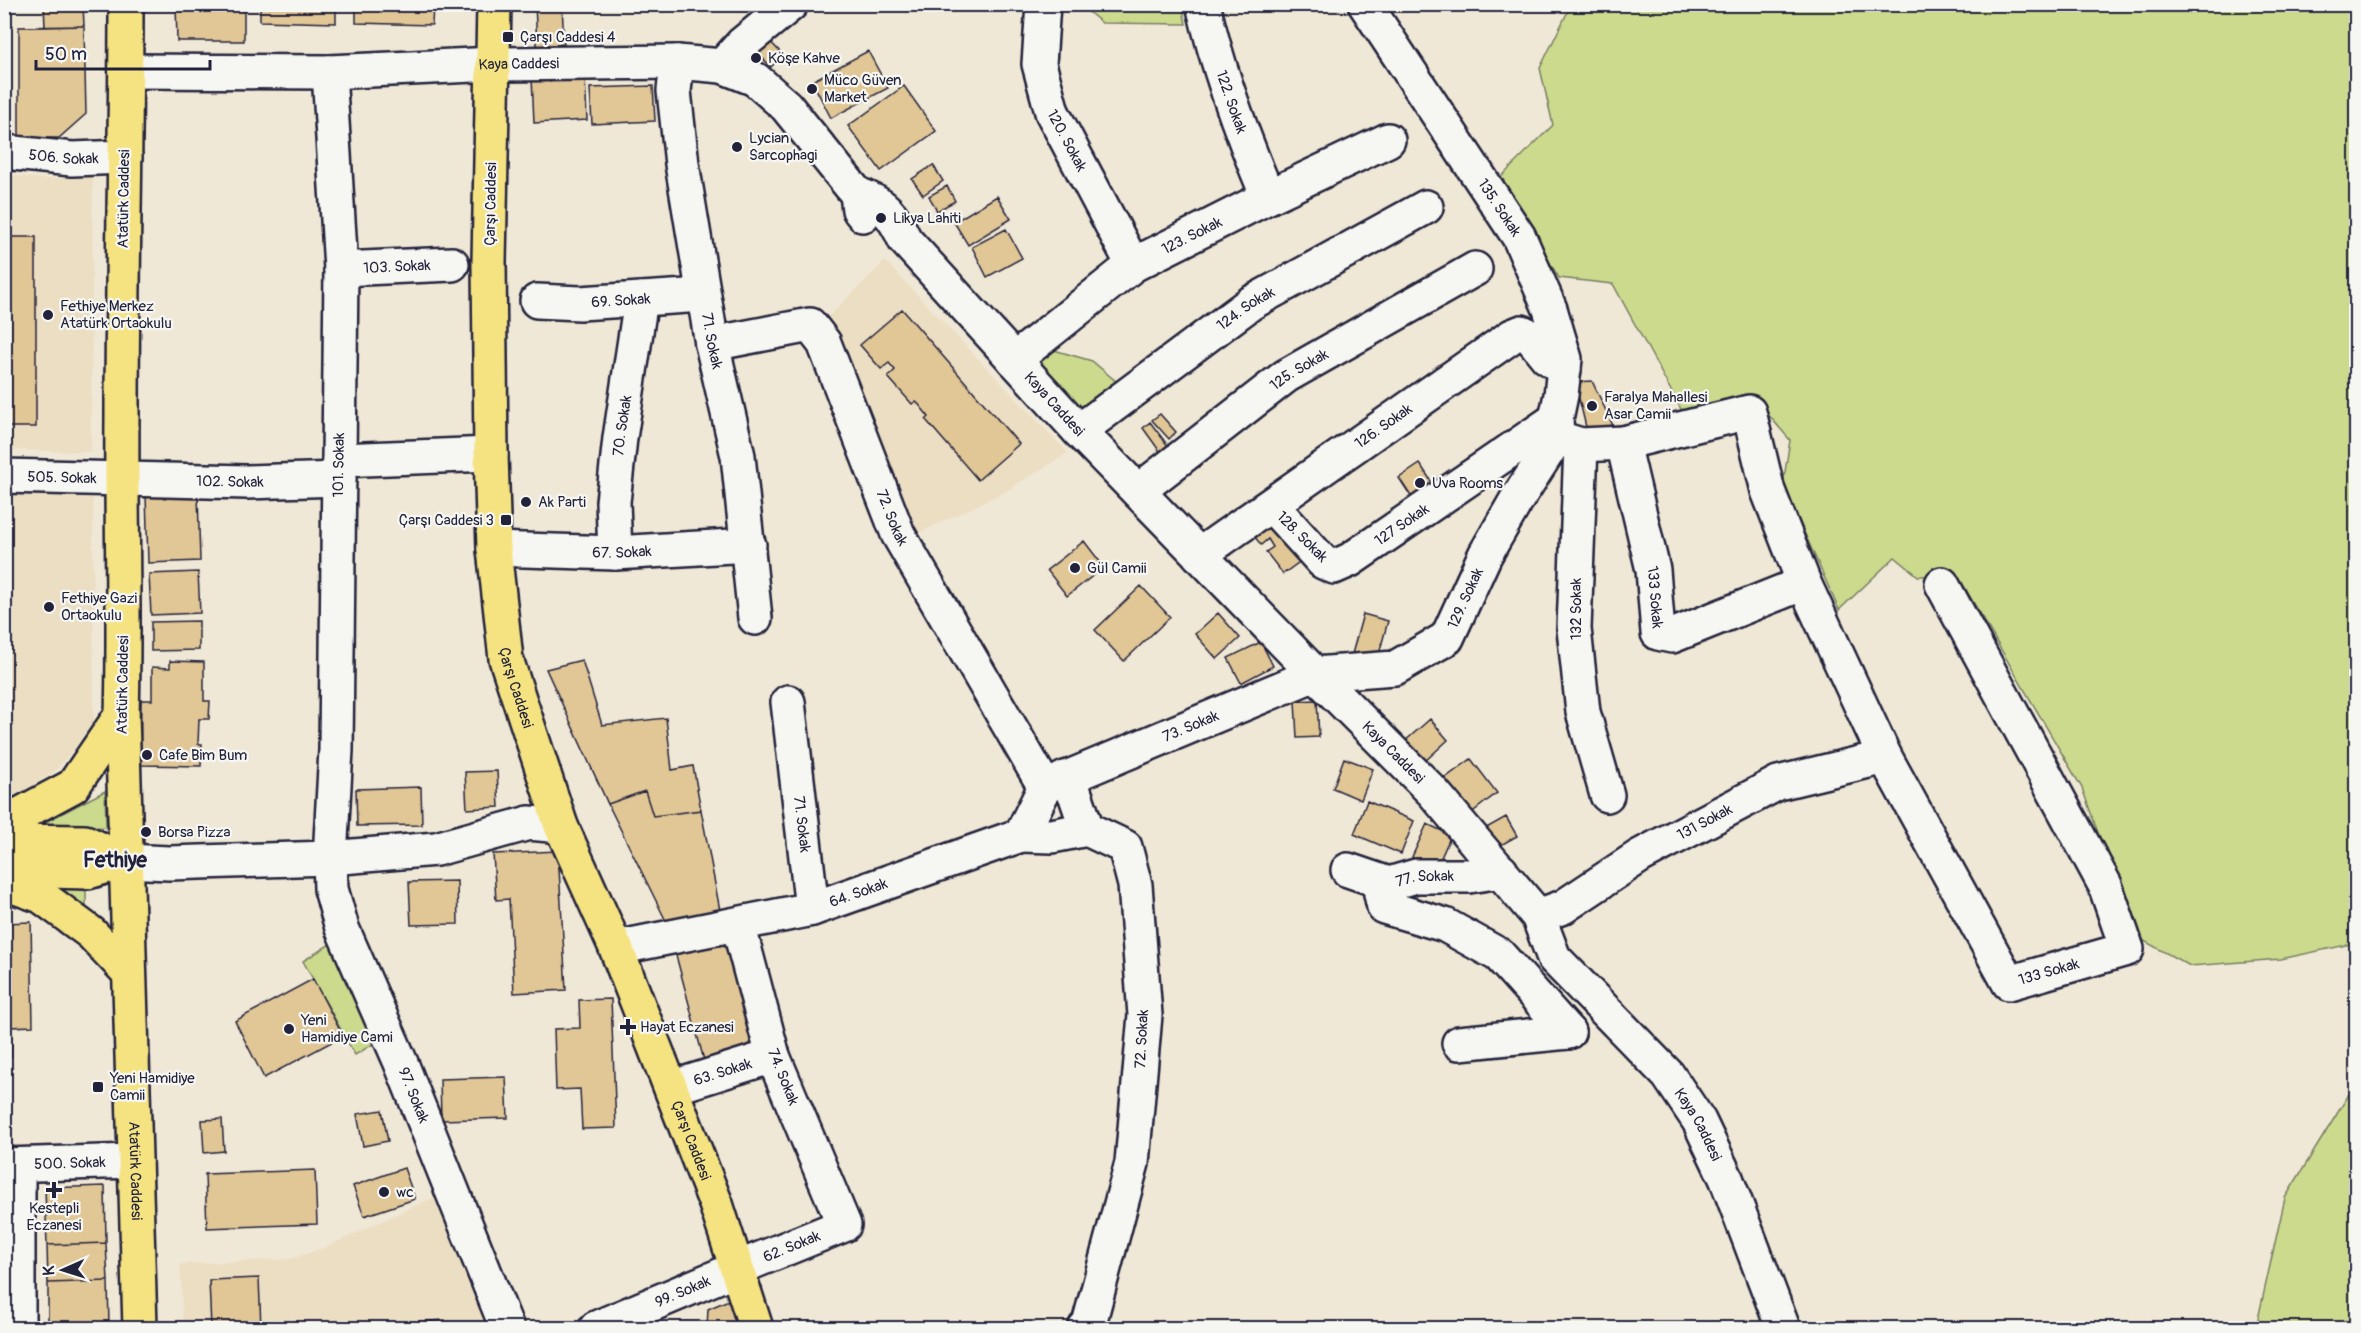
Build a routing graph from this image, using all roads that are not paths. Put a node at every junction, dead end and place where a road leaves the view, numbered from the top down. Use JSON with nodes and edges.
{"nodes":[{"id":1,"x":126,"y":4,"type":"edge"},
{"id":2,"x":494,"y":4,"type":"edge"},
{"id":3,"x":791,"y":4,"type":"edge"},
{"id":4,"x":1042,"y":4,"type":"edge"},
{"id":5,"x":1203,"y":4,"type":"edge"},
{"id":6,"x":1365,"y":4,"type":"edge"},
{"id":7,"x":677,"y":62,"type":"junction"},
{"id":8,"x":494,"y":64,"type":"junction"},
{"id":9,"x":722,"y":66,"type":"junction"},
{"id":10,"x":126,"y":72,"type":"junction"},
{"id":11,"x":329,"y":72,"type":"junction"},
{"id":12,"x":1388,"y":140,"type":"dead end"},
{"id":13,"x":4,"y":152,"type":"edge"},
{"id":14,"x":125,"y":158,"type":"junction"},
{"id":15,"x":1268,"y":196,"type":"junction"},
{"id":16,"x":1426,"y":207,"type":"dead end"},
{"id":17,"x":452,"y":264,"type":"dead end"},
{"id":18,"x":1133,"y":266,"type":"junction"},
{"id":19,"x":1475,"y":269,"type":"dead end"},
{"id":20,"x":341,"y":270,"type":"junction"},
{"id":21,"x":703,"y":296,"type":"junction"},
{"id":22,"x":641,"y":299,"type":"junction"},
{"id":23,"x":537,"y":301,"type":"dead end"},
{"id":24,"x":712,"y":344,"type":"junction"},
{"id":25,"x":1014,"y":360,"type":"junction"},
{"id":26,"x":1564,"y":369,"type":"junction"},
{"id":27,"x":1079,"y":431,"type":"junction"},
{"id":28,"x":1565,"y":434,"type":"junction"},
{"id":29,"x":1623,"y":443,"type":"junction"},
{"id":30,"x":491,"y":454,"type":"junction"},
{"id":31,"x":339,"y":470,"type":"junction"},
{"id":32,"x":4,"y":476,"type":"edge"},
{"id":33,"x":121,"y":479,"type":"junction"},
{"id":34,"x":1138,"y":491,"type":"junction"},
{"id":35,"x":1272,"y":506,"type":"junction"},
{"id":36,"x":749,"y":545,"type":"junction"},
{"id":37,"x":494,"y":549,"type":"junction"},
{"id":38,"x":615,"y":553,"type":"junction"},
{"id":39,"x":1199,"y":555,"type":"junction"},
{"id":40,"x":1334,"y":567,"type":"joint"},
{"id":41,"x":1804,"y":583,"type":"junction"},
{"id":42,"x":1942,"y":584,"type":"dead end"},
{"id":43,"x":755,"y":618,"type":"dead end"},
{"id":44,"x":1315,"y":674,"type":"junction"},
{"id":45,"x":788,"y":702,"type":"dead end"},
{"id":46,"x":122,"y":714,"type":"junction"},
{"id":47,"x":1885,"y":757,"type":"junction"},
{"id":48,"x":544,"y":776,"type":"junction"},
{"id":49,"x":1055,"y":783,"type":"junction"},
{"id":50,"x":1607,"y":795,"type":"dead end"},
{"id":51,"x":4,"y":823,"type":"edge"},
{"id":52,"x":529,"y":823,"type":"junction"},
{"id":53,"x":561,"y":826,"type":"junction"},
{"id":54,"x":1087,"y":828,"type":"junction"},
{"id":55,"x":1022,"y":835,"type":"junction"},
{"id":56,"x":4,"y":841,"type":"edge"},
{"id":57,"x":330,"y":858,"type":"junction"},
{"id":58,"x":125,"y":861,"type":"junction"},
{"id":59,"x":4,"y":864,"type":"edge"},
{"id":60,"x":1348,"y":870,"type":"dead end"},
{"id":61,"x":1501,"y":871,"type":"junction"},
{"id":62,"x":4,"y":883,"type":"edge"},
{"id":63,"x":1389,"y":884,"type":"junction"},
{"id":64,"x":812,"y":909,"type":"junction"},
{"id":65,"x":1538,"y":916,"type":"junction"},
{"id":66,"x":738,"y":924,"type":"junction"},
{"id":67,"x":616,"y":948,"type":"junction"},
{"id":68,"x":129,"y":973,"type":"junction"},
{"id":69,"x":1459,"y":1043,"type":"dead end"},
{"id":70,"x":773,"y":1056,"type":"junction"},
{"id":71,"x":671,"y":1088,"type":"junction"},
{"id":72,"x":135,"y":1161,"type":"junction"},
{"id":73,"x":11,"y":1165,"type":"edge"},
{"id":74,"x":844,"y":1225,"type":"joint"},
{"id":75,"x":738,"y":1268,"type":"junction"},
{"id":76,"x":1089,"y":1327,"type":"edge"},
{"id":77,"x":18,"y":1329,"type":"edge"},
{"id":78,"x":140,"y":1329,"type":"edge"},
{"id":79,"x":507,"y":1329,"type":"edge"},
{"id":80,"x":596,"y":1329,"type":"edge"},
{"id":81,"x":756,"y":1329,"type":"edge"},
{"id":82,"x":1783,"y":1329,"type":"edge"}],
"edges":[{"from":1,"to":10,"type":"main road","name":"Atatürk Caddesi"},
{"from":2,"to":8,"type":"main road","name":"Çarşı Caddesi"},
{"from":3,"to":9,"type":"street"},
{"from":4,"to":18,"type":"street","name":"120. Sokak"},
{"from":5,"to":15,"type":"street","name":"122. Sokak"},
{"from":6,"to":26,"type":"street","name":"135. Sokak"},
{"from":7,"to":8,"type":"street","name":"Kaya Caddesi"},
{"from":7,"to":9,"type":"street","name":"Kaya Caddesi"},
{"from":7,"to":21,"type":"street","name":"71. Sokak"},
{"from":8,"to":11,"type":"street","name":"Kaya Caddesi"},
{"from":8,"to":30,"type":"main road","name":"Çarşı Caddesi"},
{"from":9,"to":25,"type":"street","name":"Kaya Caddesi"},
{"from":10,"to":11,"type":"street","name":"Kaya Caddesi"},
{"from":10,"to":14,"type":"main road","name":"Atatürk Caddesi"},
{"from":11,"to":20,"type":"street","name":"101. Sokak"},
{"from":12,"to":15,"type":"street","name":"123. Sokak"},
{"from":13,"to":14,"type":"street","name":"506. Sokak"},
{"from":14,"to":33,"type":"main road","name":"Atatürk Caddesi"},
{"from":15,"to":18,"type":"street","name":"123. Sokak"},
{"from":16,"to":27,"type":"street","name":"124. Sokak"},
{"from":17,"to":20,"type":"street","name":"103. Sokak"},
{"from":18,"to":25,"type":"street","name":"123. Sokak"},
{"from":19,"to":34,"type":"street","name":"125. Sokak"},
{"from":20,"to":31,"type":"street","name":"101. Sokak"},
{"from":21,"to":22,"type":"street","name":"69. Sokak"},
{"from":21,"to":24,"type":"street","name":"71. Sokak"},
{"from":22,"to":23,"type":"street","name":"69. Sokak"},
{"from":22,"to":38,"type":"street","name":"70. Sokak"},
{"from":24,"to":36,"type":"street","name":"71. Sokak"},
{"from":24,"to":49,"type":"street","name":"72. Sokak"},
{"from":25,"to":27,"type":"street","name":"Kaya Caddesi"},
{"from":26,"to":28,"type":"street","name":"135. Sokak"},
{"from":26,"to":35,"type":"street","name":"126. Sokak"},
{"from":27,"to":34,"type":"street","name":"Kaya Caddesi"},
{"from":28,"to":29,"type":"street","name":"133 Sokak"},
{"from":28,"to":40,"type":"street","name":"127 Sokak"},
{"from":28,"to":44,"type":"street","name":"129. Sokak"},
{"from":28,"to":50,"type":"street","name":"132 Sokak"},
{"from":29,"to":41,"type":"street","name":"133 Sokak"},
{"from":29,"to":41,"type":"street","name":"133 Sokak"},
{"from":30,"to":31,"type":"street","name":"102. Sokak"},
{"from":30,"to":37,"type":"main road","name":"Çarşı Caddesi"},
{"from":31,"to":33,"type":"street","name":"102. Sokak"},
{"from":31,"to":57,"type":"street","name":"101. Sokak"},
{"from":32,"to":33,"type":"street","name":"505. Sokak"},
{"from":33,"to":46,"type":"main road","name":"Atatürk Caddesi"},
{"from":34,"to":39,"type":"street","name":"Kaya Caddesi"},
{"from":35,"to":39,"type":"street","name":"126. Sokak"},
{"from":35,"to":40,"type":"street","name":"128. Sokak"},
{"from":36,"to":38,"type":"street","name":"67. Sokak"},
{"from":36,"to":43,"type":"street","name":"71. Sokak"},
{"from":37,"to":38,"type":"street","name":"67. Sokak"},
{"from":37,"to":48,"type":"main road","name":"Çarşı Caddesi"},
{"from":39,"to":44,"type":"street","name":"Kaya Caddesi"},
{"from":41,"to":47,"type":"street","name":"133 Sokak"},
{"from":42,"to":47,"type":"street","name":"133 Sokak"},
{"from":44,"to":49,"type":"street","name":"73. Sokak"},
{"from":44,"to":61,"type":"street","name":"Kaya Caddesi"},
{"from":45,"to":64,"type":"street","name":"71. Sokak"},
{"from":46,"to":51,"type":"main road"},
{"from":46,"to":58,"type":"main road","name":"Atatürk Caddesi"},
{"from":47,"to":65,"type":"street","name":"131 Sokak"},
{"from":48,"to":52,"type":"street"},
{"from":48,"to":53,"type":"main road","name":"Çarşı Caddesi"},
{"from":49,"to":54,"type":"street","name":"72. Sokak"},
{"from":49,"to":55,"type":"street"},
{"from":52,"to":53,"type":"street"},
{"from":52,"to":57,"type":"street"},
{"from":53,"to":67,"type":"main road","name":"Çarşı Caddesi"},
{"from":54,"to":55,"type":"street"},
{"from":54,"to":76,"type":"street","name":"72. Sokak"},
{"from":55,"to":64,"type":"street","name":"64. Sokak"},
{"from":56,"to":58,"type":"main road"},
{"from":57,"to":58,"type":"street"},
{"from":57,"to":79,"type":"street","name":"97. Sokak"},
{"from":58,"to":59,"type":"main road"},
{"from":58,"to":68,"type":"main road","name":"Atatürk Caddesi"},
{"from":60,"to":63,"type":"street","name":"77. Sokak"},
{"from":61,"to":63,"type":"street","name":"77. Sokak"},
{"from":61,"to":65,"type":"street","name":"Kaya Caddesi"},
{"from":62,"to":68,"type":"main road"},
{"from":63,"to":69,"type":"street"},
{"from":64,"to":66,"type":"street","name":"64. Sokak"},
{"from":65,"to":82,"type":"street","name":"Kaya Caddesi"},
{"from":66,"to":67,"type":"street","name":"64. Sokak"},
{"from":66,"to":70,"type":"street","name":"74. Sokak"},
{"from":67,"to":71,"type":"main road","name":"Çarşı Caddesi"},
{"from":68,"to":72,"type":"main road","name":"Atatürk Caddesi"},
{"from":70,"to":71,"type":"street","name":"63. Sokak"},
{"from":70,"to":74,"type":"street","name":"74. Sokak"},
{"from":71,"to":75,"type":"main road","name":"Çarşı Caddesi"},
{"from":72,"to":73,"type":"street","name":"500. Sokak"},
{"from":72,"to":78,"type":"main road","name":"Atatürk Caddesi"},
{"from":73,"to":77,"type":"street"},
{"from":74,"to":75,"type":"street","name":"62. Sokak"},
{"from":75,"to":80,"type":"street","name":"99. Sokak"},
{"from":75,"to":81,"type":"main road","name":"Çarşı Caddesi"}]}
